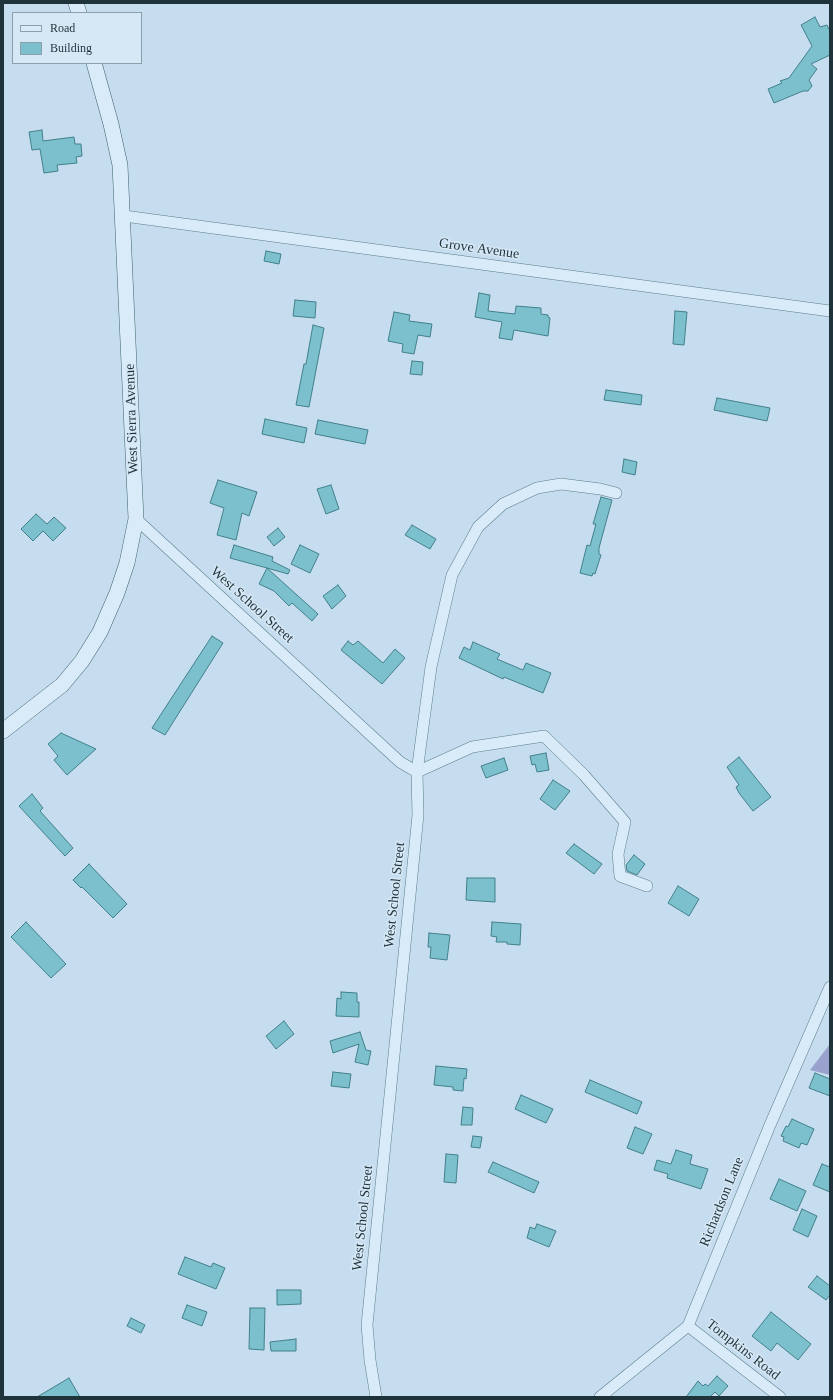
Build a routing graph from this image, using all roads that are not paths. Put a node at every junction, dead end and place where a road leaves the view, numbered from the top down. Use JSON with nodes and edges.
{"nodes":[{"id":1,"x":94,"y":64,"type":"edge"},
{"id":2,"x":124,"y":216,"type":"junction"},
{"id":3,"x":830,"y":311,"type":"edge"},
{"id":4,"x":616,"y":493,"type":"dead end"},
{"id":5,"x":136,"y":519,"type":"junction"},
{"id":6,"x":3,"y":731,"type":"edge"},
{"id":7,"x":417,"y":772,"type":"junction"},
{"id":8,"x":647,"y":886,"type":"dead end"},
{"id":9,"x":830,"y":986,"type":"edge"},
{"id":10,"x":688,"y":1326,"type":"junction"},
{"id":11,"x":376,"y":1397,"type":"edge"},
{"id":12,"x":600,"y":1397,"type":"edge"},
{"id":13,"x":780,"y":1397,"type":"edge"}],
"edges":[{"from":1,"to":2,"type":"main road","name":"West Sierra Avenue"},
{"from":2,"to":3,"type":"street","name":"Grove Avenue"},
{"from":2,"to":5,"type":"main road","name":"West Sierra Avenue"},
{"from":4,"to":7,"type":"street"},
{"from":5,"to":6,"type":"main road","name":"West Sierra Avenue"},
{"from":5,"to":7,"type":"street","name":"West School Street"},
{"from":7,"to":8,"type":"street"},
{"from":7,"to":11,"type":"street","name":"West School Street"},
{"from":9,"to":10,"type":"street","name":"Richardson Lane"},
{"from":10,"to":12,"type":"street","name":"Richardson Lane"},
{"from":10,"to":13,"type":"street","name":"Tompkins Road"}]}
